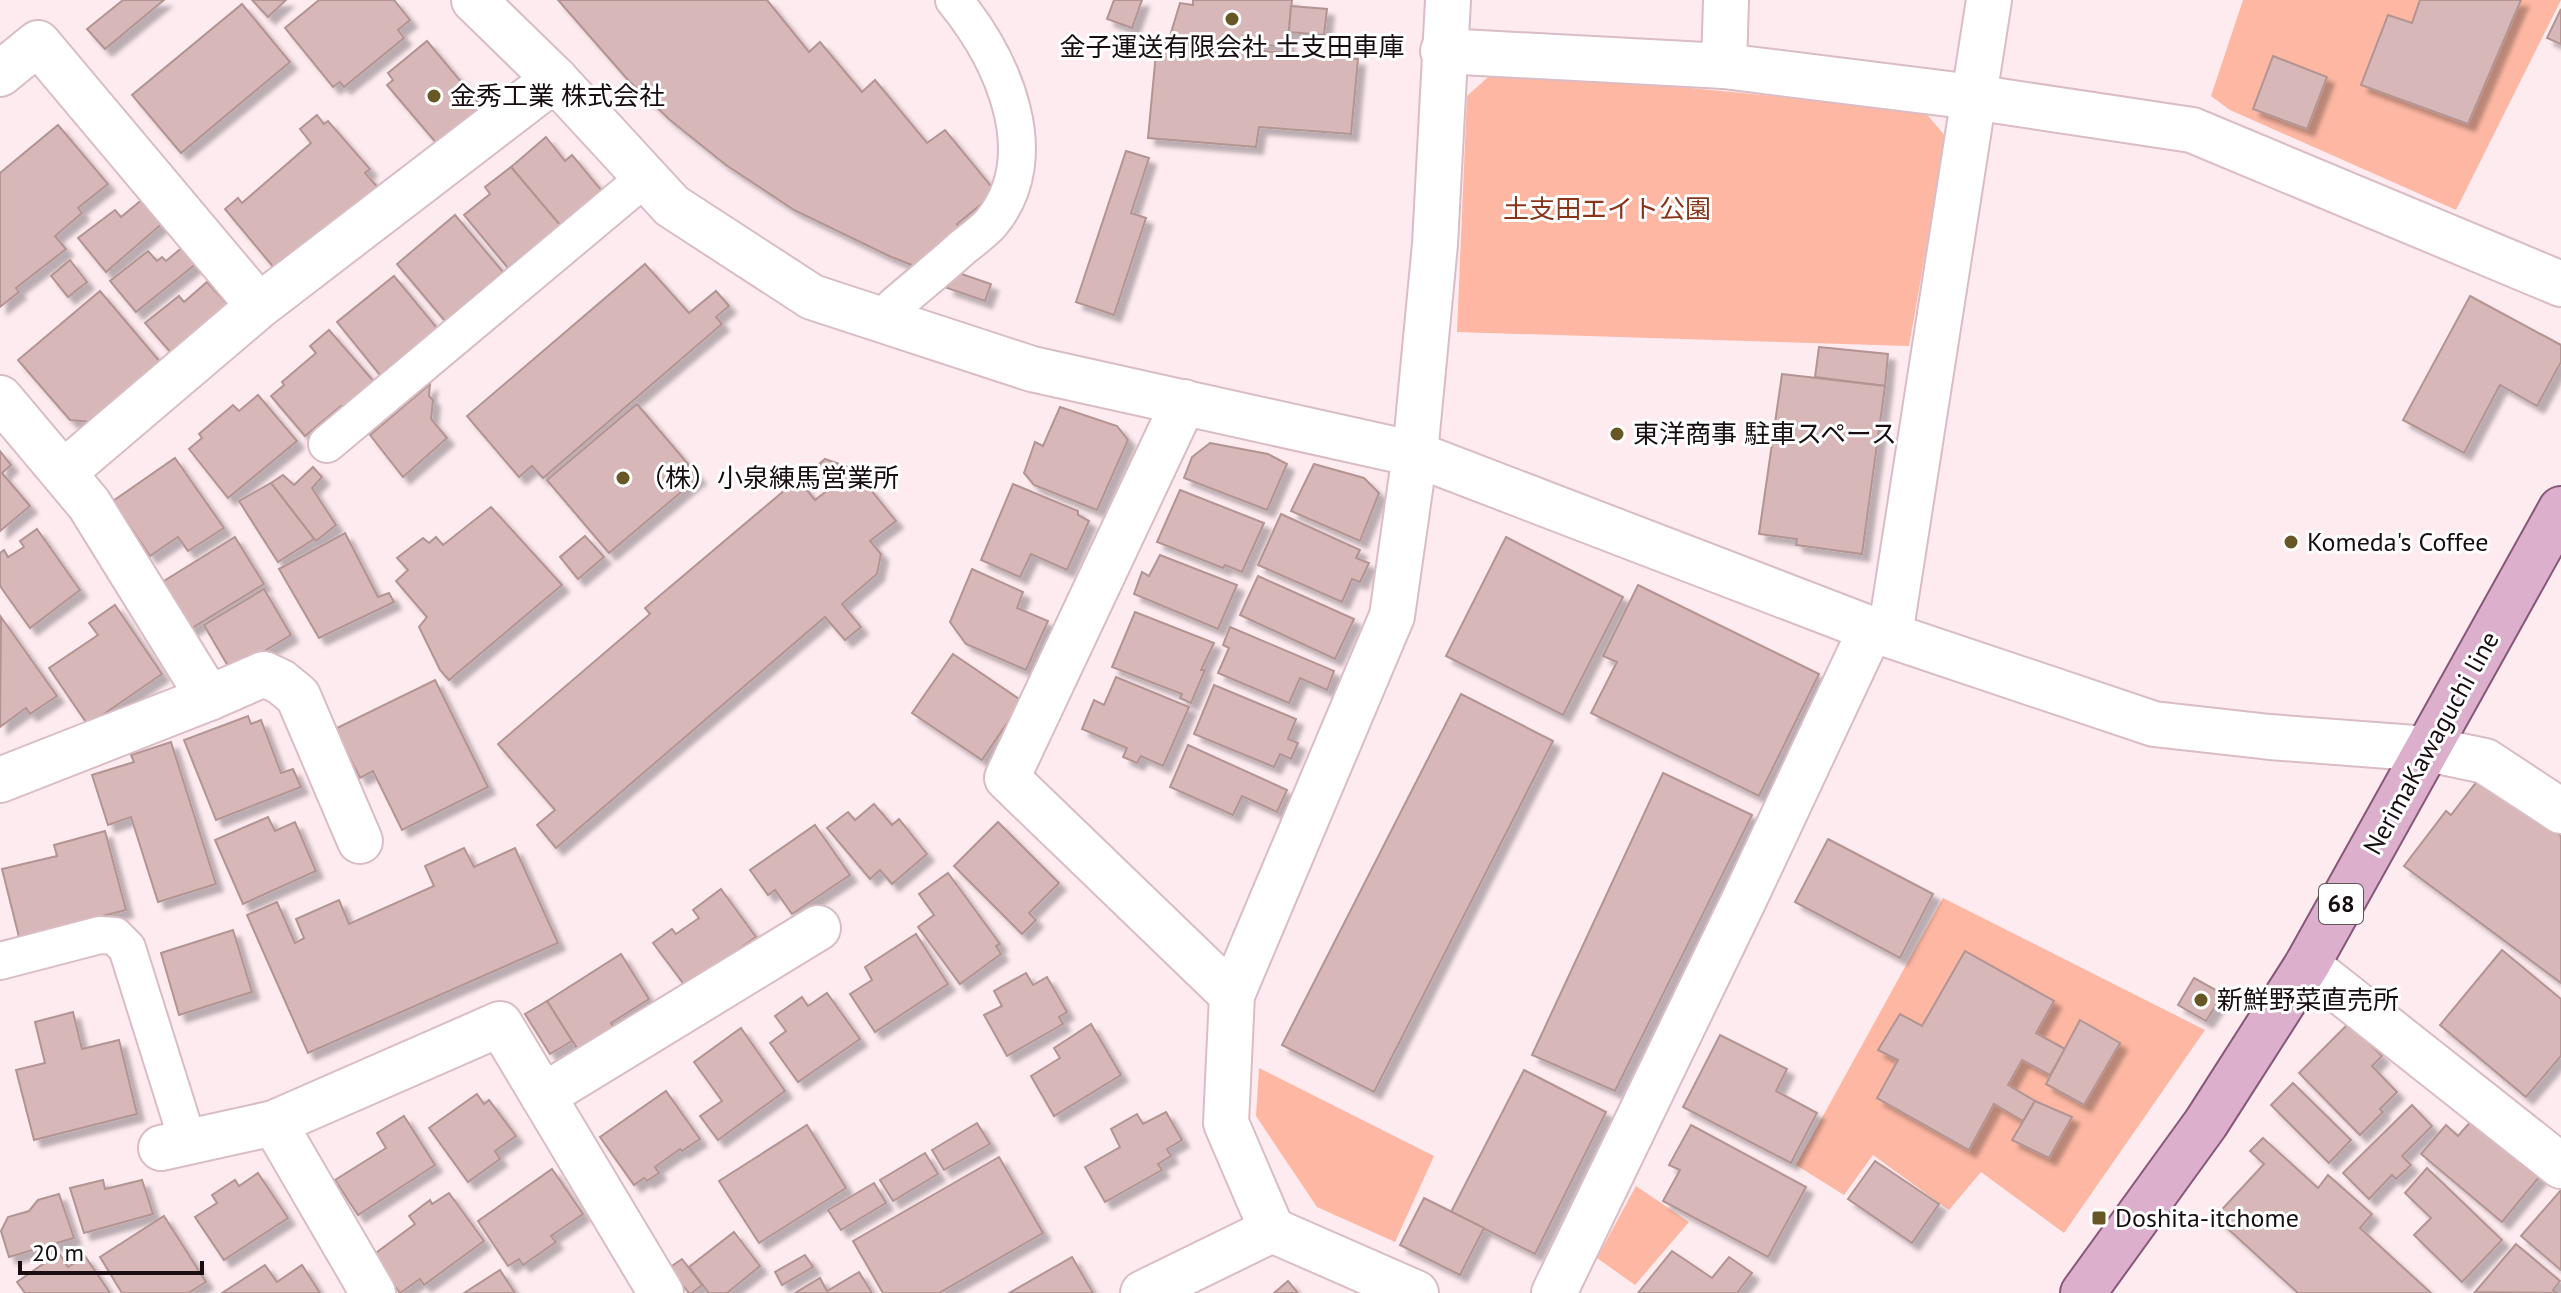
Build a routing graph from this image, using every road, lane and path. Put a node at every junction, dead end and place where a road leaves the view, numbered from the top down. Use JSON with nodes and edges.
{"nodes":[{"id":1,"x":474,"y":0,"type":"edge"},
{"id":2,"x":954,"y":0,"type":"edge"},
{"id":3,"x":1448,"y":0,"type":"edge"},
{"id":4,"x":1726,"y":0,"type":"edge"},
{"id":5,"x":1989,"y":0,"type":"edge"},
{"id":6,"x":1443,"y":51,"type":"junction"},
{"id":7,"x":1724,"y":66,"type":"junction"},
{"id":8,"x":0,"y":74,"type":"edge"},
{"id":9,"x":555,"y":79,"type":"junction"},
{"id":10,"x":1973,"y":97,"type":"junction"},
{"id":11,"x":646,"y":177,"type":"junction"},
{"id":12,"x":2561,"y":284,"type":"edge"},
{"id":13,"x":259,"y":306,"type":"junction"},
{"id":14,"x":889,"y":322,"type":"junction"},
{"id":15,"x":0,"y":398,"type":"edge"},
{"id":16,"x":1184,"y":402,"type":"junction"},
{"id":17,"x":327,"y":444,"type":"dead end"},
{"id":18,"x":1415,"y":454,"type":"junction"},
{"id":19,"x":64,"y":472,"type":"junction"},
{"id":20,"x":2561,"y":509,"type":"edge"},
{"id":21,"x":1881,"y":632,"type":"junction"},
{"id":22,"x":209,"y":698,"type":"junction"},
{"id":23,"x":2428,"y":749,"type":"junction"},
{"id":24,"x":0,"y":780,"type":"edge"},
{"id":25,"x":2561,"y":811,"type":"edge"},
{"id":26,"x":360,"y":841,"type":"dead end"},
{"id":27,"x":818,"y":928,"type":"dead end"},
{"id":28,"x":0,"y":961,"type":"edge"},
{"id":29,"x":2307,"y":965,"type":"junction"},
{"id":30,"x":1232,"y":995,"type":"junction"},
{"id":31,"x":543,"y":1096,"type":"junction"},
{"id":32,"x":274,"y":1123,"type":"junction"},
{"id":33,"x":175,"y":1145,"type":"joint"},
{"id":34,"x":2561,"y":1166,"type":"edge"},
{"id":35,"x":1272,"y":1230,"type":"junction"},
{"id":36,"x":2095,"y":1289,"type":"edge"},
{"id":37,"x":373,"y":1293,"type":"edge"},
{"id":38,"x":661,"y":1293,"type":"edge"},
{"id":39,"x":1143,"y":1293,"type":"edge"},
{"id":40,"x":1416,"y":1293,"type":"edge"},
{"id":41,"x":1554,"y":1293,"type":"edge"}],
"edges":[{"from":1,"to":9,"type":"street"},
{"from":2,"to":14,"type":"lane"},
{"from":3,"to":6,"type":"street"},
{"from":4,"to":7,"type":"street"},
{"from":5,"to":10,"type":"street"},
{"from":6,"to":7,"type":"street"},
{"from":6,"to":18,"type":"street"},
{"from":7,"to":10,"type":"street"},
{"from":8,"to":13,"type":"street"},
{"from":9,"to":11,"type":"street"},
{"from":9,"to":13,"type":"street"},
{"from":10,"to":12,"type":"street"},
{"from":10,"to":21,"type":"street"},
{"from":11,"to":14,"type":"street"},
{"from":11,"to":17,"type":"lane"},
{"from":13,"to":19,"type":"street"},
{"from":14,"to":16,"type":"street"},
{"from":15,"to":19,"type":"street"},
{"from":16,"to":18,"type":"street"},
{"from":16,"to":30,"type":"street"},
{"from":18,"to":21,"type":"street"},
{"from":18,"to":30,"type":"street"},
{"from":19,"to":22,"type":"street"},
{"from":20,"to":23,"type":"main road","name":"NerimaKawaguchi line","number":"68"},
{"from":21,"to":23,"type":"street"},
{"from":21,"to":41,"type":"street"},
{"from":22,"to":24,"type":"street"},
{"from":22,"to":26,"type":"street"},
{"from":23,"to":25,"type":"street"},
{"from":23,"to":29,"type":"main road","name":"NerimaKawaguchi line","number":"68"},
{"from":27,"to":31,"type":"street"},
{"from":28,"to":33,"type":"lane"},
{"from":29,"to":34,"type":"street"},
{"from":29,"to":36,"type":"main road","name":"NerimaKawaguchi line","number":"68"},
{"from":30,"to":35,"type":"street"},
{"from":31,"to":32,"type":"street"},
{"from":31,"to":38,"type":"street"},
{"from":32,"to":33,"type":"street"},
{"from":32,"to":37,"type":"street"},
{"from":35,"to":39,"type":"street"},
{"from":35,"to":40,"type":"street"}]}
